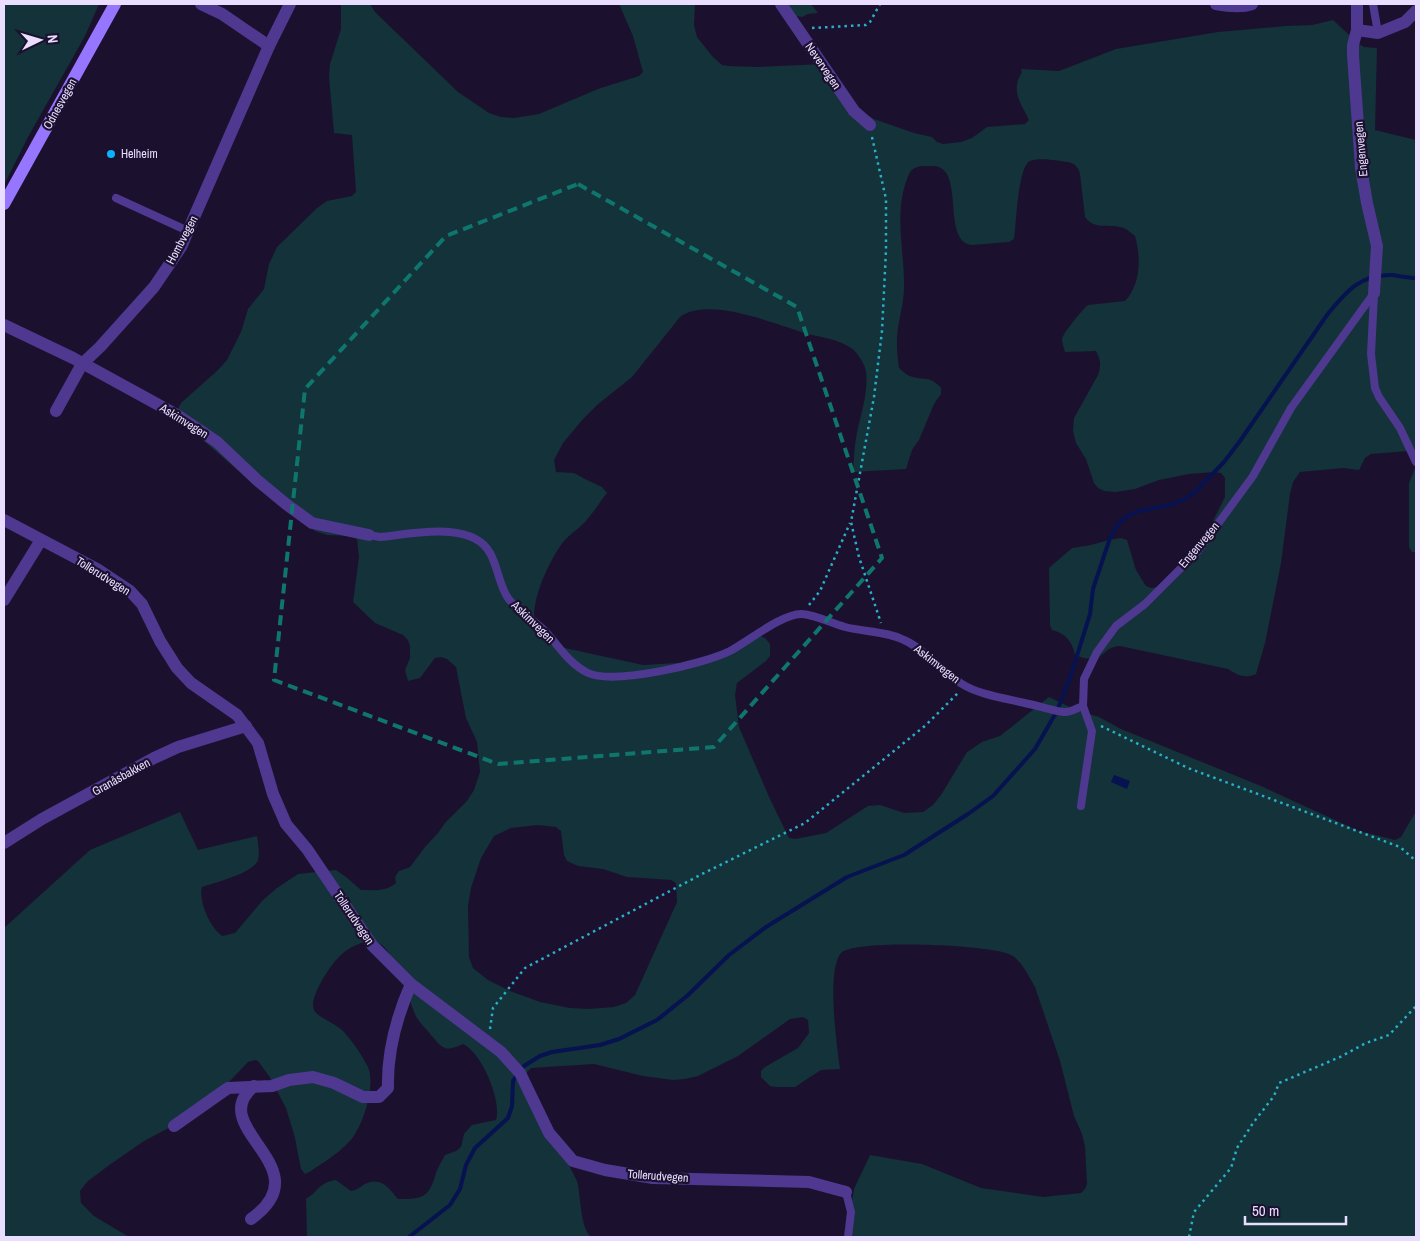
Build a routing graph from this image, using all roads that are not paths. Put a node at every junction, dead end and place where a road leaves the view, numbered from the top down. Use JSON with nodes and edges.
{"nodes":[{"id":1,"x":116,"y":4,"type":"edge"},
{"id":2,"x":202,"y":4,"type":"edge"},
{"id":3,"x":290,"y":4,"type":"edge"},
{"id":4,"x":781,"y":4,"type":"edge"},
{"id":5,"x":1216,"y":4,"type":"edge"},
{"id":6,"x":1252,"y":4,"type":"edge"},
{"id":7,"x":1357,"y":4,"type":"edge"},
{"id":8,"x":1373,"y":4,"type":"edge"},
{"id":9,"x":1416,"y":11,"type":"edge"},
{"id":10,"x":1357,"y":30,"type":"junction"},
{"id":11,"x":1378,"y":33,"type":"junction"},
{"id":12,"x":269,"y":46,"type":"junction"},
{"id":13,"x":870,"y":125,"type":"road end"},
{"id":14,"x":116,"y":198,"type":"dead end"},
{"id":15,"x":4,"y":204,"type":"edge"},
{"id":16,"x":188,"y":231,"type":"junction"},
{"id":17,"x":1374,"y":293,"type":"junction"},
{"id":18,"x":4,"y":325,"type":"edge"},
{"id":19,"x":82,"y":364,"type":"junction"},
{"id":20,"x":56,"y":411,"type":"dead end"},
{"id":21,"x":1416,"y":462,"type":"edge"},
{"id":22,"x":4,"y":520,"type":"edge"},
{"id":23,"x":369,"y":536,"type":"joint"},
{"id":24,"x":41,"y":540,"type":"junction"},
{"id":25,"x":4,"y":600,"type":"edge"},
{"id":26,"x":1083,"y":706,"type":"junction"},
{"id":27,"x":246,"y":726,"type":"junction"},
{"id":28,"x":1081,"y":806,"type":"dead end"},
{"id":29,"x":4,"y":843,"type":"edge"},
{"id":30,"x":411,"y":984,"type":"junction"},
{"id":31,"x":254,"y":1086,"type":"junction"},
{"id":32,"x":174,"y":1126,"type":"dead end"},
{"id":33,"x":846,"y":1192,"type":"joint"},
{"id":34,"x":251,"y":1218,"type":"dead end"},
{"id":35,"x":848,"y":1237,"type":"edge"}],
"edges":[{"from":1,"to":15,"type":"main road","name":"Odnesvegen"},
{"from":2,"to":12,"type":"street"},
{"from":3,"to":12,"type":"street","name":"Hombvegen"},
{"from":4,"to":13,"type":"street","name":"Nevervegen"},
{"from":5,"to":6,"type":"street"},
{"from":7,"to":10,"type":"street","name":"Engenvegen"},
{"from":8,"to":11,"type":"lane"},
{"from":9,"to":11,"type":"street"},
{"from":10,"to":11,"type":"street"},
{"from":10,"to":17,"type":"street","name":"Engenvegen"},
{"from":12,"to":16,"type":"street","name":"Hombvegen"},
{"from":14,"to":16,"type":"lane"},
{"from":16,"to":19,"type":"street","name":"Hombvegen"},
{"from":17,"to":21,"type":"lane","name":"Engenvegen"},
{"from":17,"to":26,"type":"lane","name":"Engenvegen"},
{"from":18,"to":19,"type":"street","name":"Askimvegen"},
{"from":19,"to":20,"type":"street","name":"Hombvegen"},
{"from":19,"to":23,"type":"street","name":"Askimvegen"},
{"from":22,"to":24,"type":"street","name":"Tollerudvegen"},
{"from":23,"to":26,"type":"lane","name":"Askimvegen"},
{"from":24,"to":25,"type":"street"},
{"from":24,"to":27,"type":"street","name":"Tollerudvegen"},
{"from":26,"to":28,"type":"lane","name":"Engenvegen"},
{"from":27,"to":29,"type":"street","name":"Granåsbakken"},
{"from":27,"to":30,"type":"street","name":"Tollerudvegen"},
{"from":30,"to":31,"type":"street"},
{"from":30,"to":33,"type":"street","name":"Tollerudvegen"},
{"from":31,"to":32,"type":"street"},
{"from":31,"to":34,"type":"street"},
{"from":33,"to":35,"type":"lane"}]}
